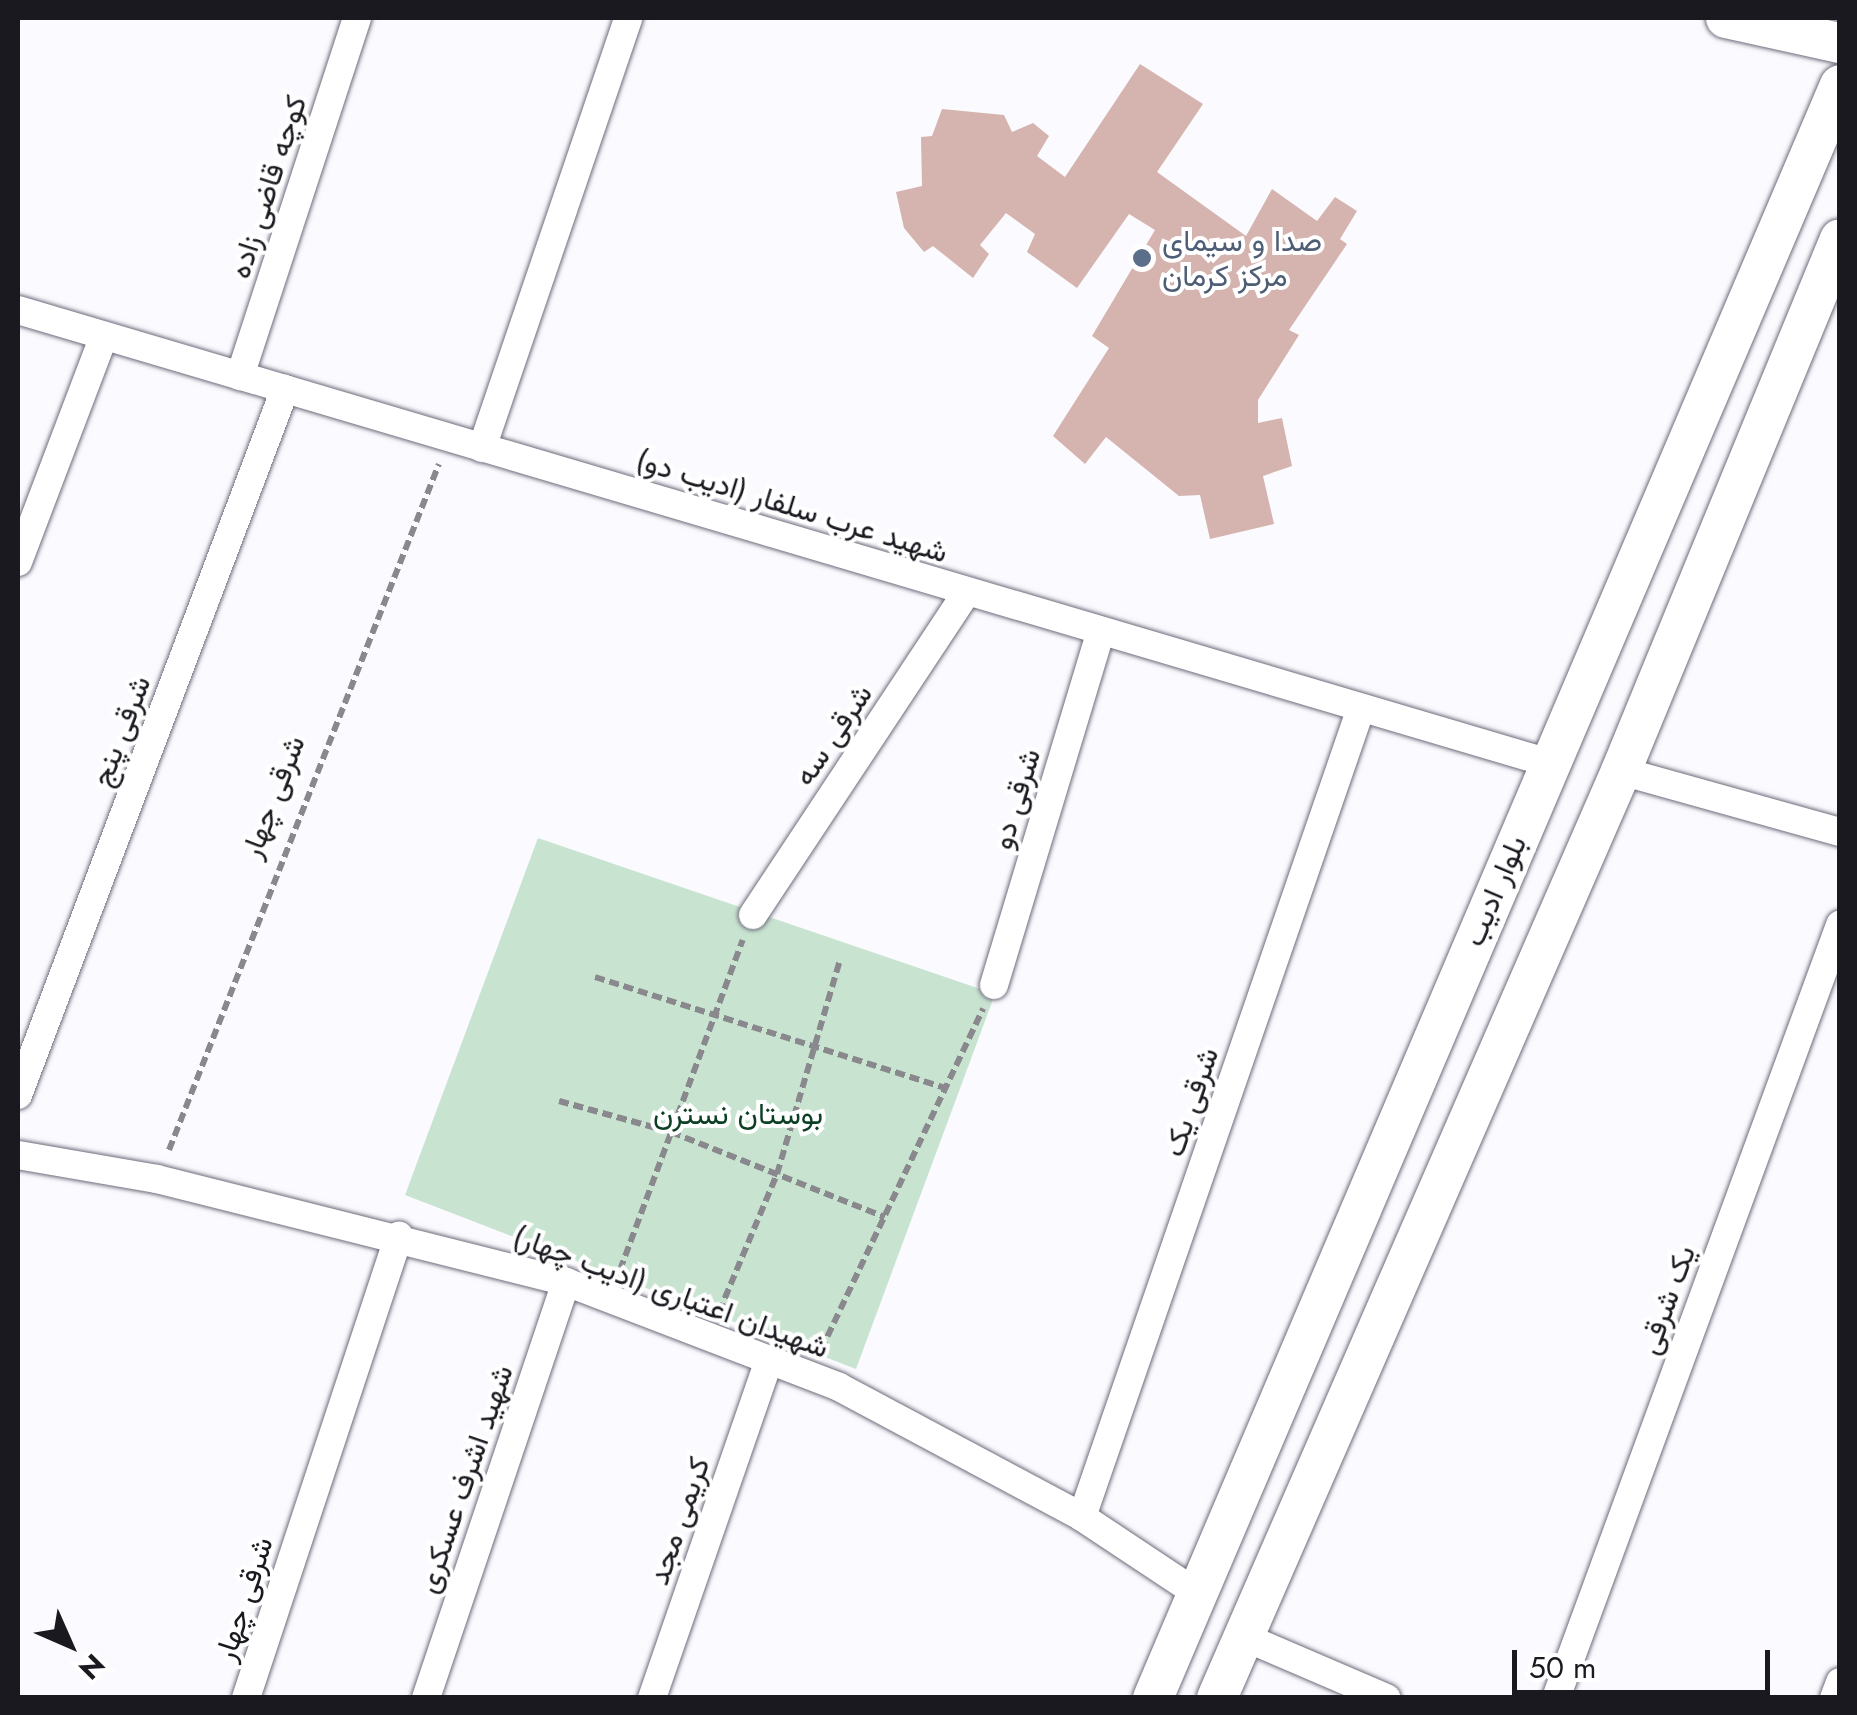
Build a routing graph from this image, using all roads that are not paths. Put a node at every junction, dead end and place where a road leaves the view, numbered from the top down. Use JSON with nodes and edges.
{"nodes":[{"id":1,"x":357,"y":18,"type":"edge"},
{"id":2,"x":628,"y":18,"type":"edge"},
{"id":3,"x":1726,"y":18,"type":"edge"},
{"id":4,"x":1840,"y":43,"type":"edge"},
{"id":5,"x":1840,"y":84,"type":"edge"},
{"id":6,"x":1840,"y":239,"type":"edge"},
{"id":7,"x":18,"y":310,"type":"edge"},
{"id":8,"x":103,"y":338,"type":"junction"},
{"id":9,"x":240,"y":376,"type":"junction"},
{"id":10,"x":285,"y":389,"type":"junction"},
{"id":11,"x":482,"y":448,"type":"junction"},
{"id":12,"x":18,"y":562,"type":"edge"},
{"id":13,"x":1640,"y":564,"type":"junction"},
{"id":14,"x":1694,"y":586,"type":"junction"},
{"id":15,"x":968,"y":592,"type":"junction"},
{"id":16,"x":1100,"y":631,"type":"junction"},
{"id":17,"x":1361,"y":708,"type":"junction"},
{"id":18,"x":1549,"y":763,"type":"junction"},
{"id":19,"x":1621,"y":771,"type":"junction"},
{"id":20,"x":1840,"y":832,"type":"edge"},
{"id":21,"x":753,"y":915,"type":"road end"},
{"id":22,"x":1840,"y":925,"type":"edge"},
{"id":23,"x":994,"y":985,"type":"road end"},
{"id":24,"x":18,"y":1096,"type":"edge"},
{"id":25,"x":18,"y":1155,"type":"edge"},
{"id":26,"x":399,"y":1236,"type":"junction"},
{"id":27,"x":566,"y":1282,"type":"junction"},
{"id":28,"x":766,"y":1365,"type":"junction"},
{"id":29,"x":1082,"y":1517,"type":"junction"},
{"id":30,"x":1198,"y":1594,"type":"junction"},
{"id":31,"x":1244,"y":1637,"type":"junction"},
{"id":32,"x":1840,"y":1682,"type":"edge"},
{"id":33,"x":246,"y":1698,"type":"edge"},
{"id":34,"x":426,"y":1698,"type":"edge"},
{"id":35,"x":652,"y":1698,"type":"edge"},
{"id":36,"x":1153,"y":1698,"type":"edge"},
{"id":37,"x":1218,"y":1698,"type":"edge"},
{"id":38,"x":1386,"y":1698,"type":"edge"},
{"id":39,"x":1556,"y":1698,"type":"edge"},
{"id":40,"x":1834,"y":1698,"type":"edge"}],
"edges":[{"from":1,"to":9,"type":"street","name":"کوچه قاضی زاده"},
{"from":2,"to":11,"type":"street"},
{"from":3,"to":4,"type":"main road"},
{"from":5,"to":13,"type":"main road","name":"بلوار ادیب"},
{"from":6,"to":14,"type":"main road"},
{"from":7,"to":8,"type":"street","name":"شهید عرب سلفار (ادیب دو)"},
{"from":8,"to":9,"type":"street","name":"شهید عرب سلفار (ادیب دو)"},
{"from":8,"to":12,"type":"street"},
{"from":9,"to":10,"type":"street","name":"شهید عرب سلفار (ادیب دو)"},
{"from":10,"to":11,"type":"street","name":"شهید عرب سلفار (ادیب دو)"},
{"from":10,"to":24,"type":"street","name":"شرقی پنج"},
{"from":11,"to":15,"type":"street","name":"شهید عرب سلفار (ادیب دو)"},
{"from":13,"to":14,"type":"main road"},
{"from":13,"to":18,"type":"main road","name":"بلوار ادیب"},
{"from":14,"to":19,"type":"main road"},
{"from":15,"to":16,"type":"street","name":"شهید عرب سلفار (ادیب دو)"},
{"from":15,"to":21,"type":"street","name":"شرقی سه"},
{"from":16,"to":17,"type":"street","name":"شهید عرب سلفار (ادیب دو)"},
{"from":16,"to":23,"type":"street","name":"شرقی دو"},
{"from":17,"to":18,"type":"street","name":"شهید عرب سلفار (ادیب دو)"},
{"from":17,"to":29,"type":"street","name":"شرقی یک"},
{"from":18,"to":30,"type":"main road","name":"بلوار ادیب"},
{"from":19,"to":20,"type":"street"},
{"from":19,"to":31,"type":"main road"},
{"from":22,"to":39,"type":"street","name":"یک شرقی"},
{"from":25,"to":26,"type":"street","name":"شهیدان اعتباری (ادیب چهار)"},
{"from":26,"to":27,"type":"street","name":"شهیدان اعتباری (ادیب چهار)"},
{"from":26,"to":33,"type":"street","name":"شرقی چهار"},
{"from":27,"to":28,"type":"street","name":"شهیدان اعتباری (ادیب چهار)"},
{"from":27,"to":34,"type":"street","name":"شهید اشرف عسکری"},
{"from":28,"to":29,"type":"street","name":"شهیدان اعتباری (ادیب چهار)"},
{"from":28,"to":35,"type":"street","name":"کریمی مجد"},
{"from":29,"to":30,"type":"street","name":"شهیدان اعتباری (ادیب چهار)"},
{"from":30,"to":36,"type":"main road","name":"بلوار ادیب"},
{"from":31,"to":37,"type":"main road"},
{"from":31,"to":38,"type":"street"},
{"from":32,"to":40,"type":"street"}]}
